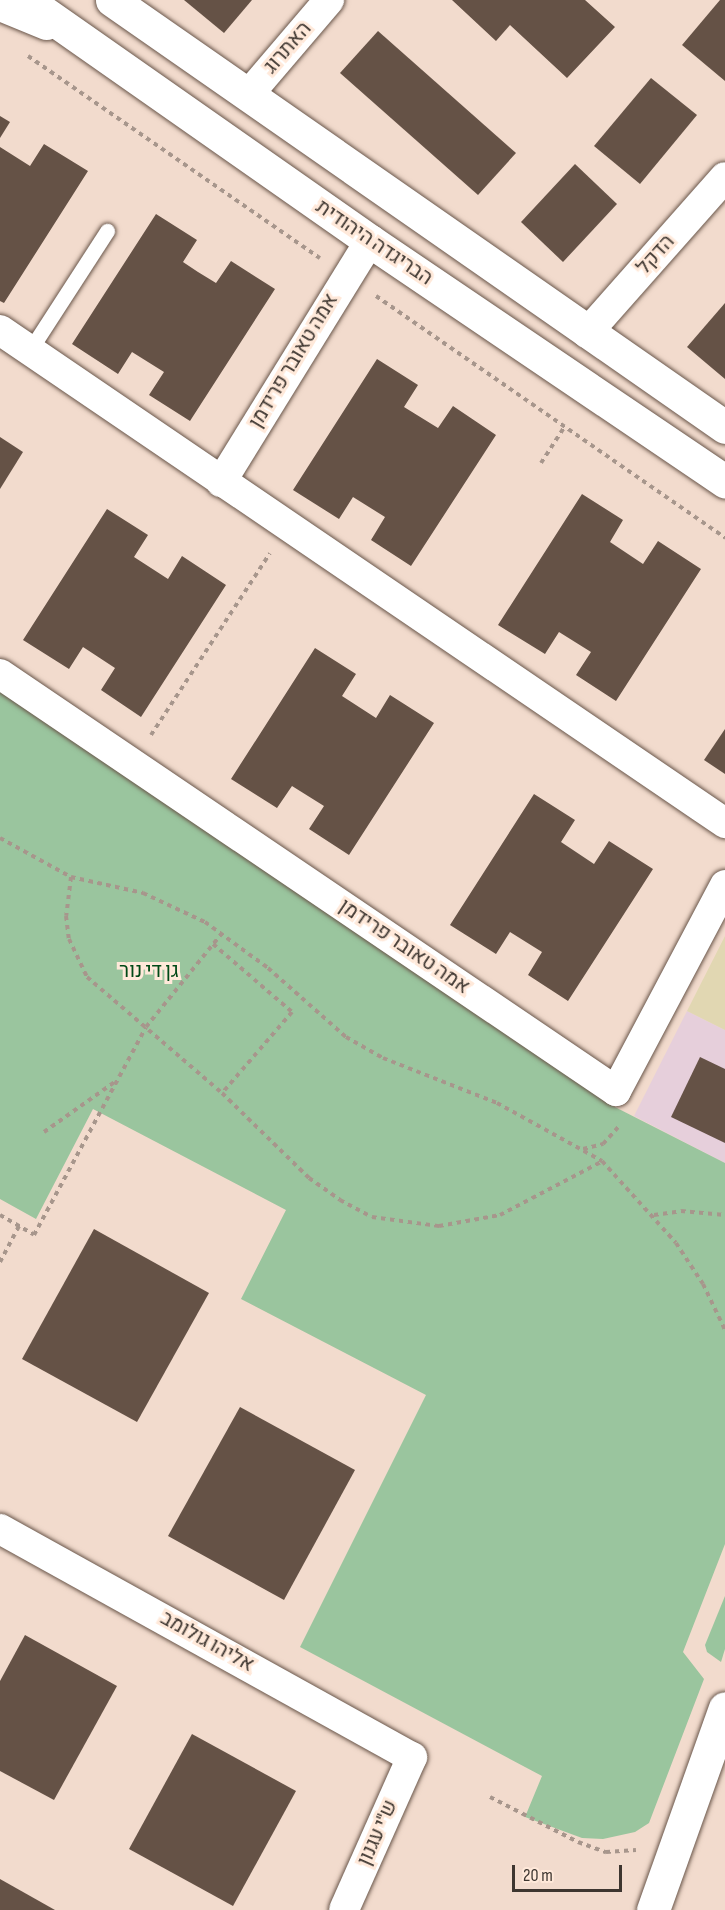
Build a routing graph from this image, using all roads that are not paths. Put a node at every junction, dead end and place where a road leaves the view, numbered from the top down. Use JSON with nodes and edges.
{"nodes":[{"id":1,"x":26,"y":0,"type":"edge"},
{"id":2,"x":112,"y":0,"type":"edge"},
{"id":3,"x":329,"y":0,"type":"edge"},
{"id":4,"x":0,"y":4,"type":"edge"},
{"id":5,"x":90,"y":46,"type":"junction"},
{"id":6,"x":248,"y":95,"type":"junction"},
{"id":7,"x":725,"y":177,"type":"edge"},
{"id":8,"x":107,"y":231,"type":"dead end"},
{"id":9,"x":370,"y":241,"type":"junction"},
{"id":10,"x":0,"y":330,"type":"edge"},
{"id":11,"x":587,"y":333,"type":"junction"},
{"id":12,"x":30,"y":350,"type":"junction"},
{"id":13,"x":725,"y":427,"type":"edge"},
{"id":14,"x":725,"y":481,"type":"edge"},
{"id":15,"x":221,"y":482,"type":"junction"},
{"id":16,"x":0,"y":674,"type":"edge"},
{"id":17,"x":725,"y":823,"type":"edge"},
{"id":18,"x":725,"y":885,"type":"edge"},
{"id":19,"x":0,"y":1529,"type":"edge"},
{"id":20,"x":725,"y":1708,"type":"edge"},
{"id":21,"x":412,"y":1757,"type":"joint"},
{"id":22,"x":344,"y":1910,"type":"edge"},
{"id":23,"x":653,"y":1910,"type":"edge"}],
"edges":[{"from":1,"to":5,"type":"main road","name":"הבריגדה היהודית"},
{"from":2,"to":6,"type":"main road"},
{"from":3,"to":6,"type":"street","name":"האתרוג"},
{"from":4,"to":5,"type":"main road"},
{"from":5,"to":9,"type":"main road","name":"הבריגדה היהודית"},
{"from":6,"to":11,"type":"main road"},
{"from":7,"to":11,"type":"street","name":"הדקל"},
{"from":8,"to":12,"type":"lane"},
{"from":9,"to":14,"type":"main road","name":"הבריגדה היהודית"},
{"from":9,"to":15,"type":"street","name":"אמה טאובר פרידמן"},
{"from":10,"to":12,"type":"street"},
{"from":11,"to":13,"type":"main road"},
{"from":12,"to":15,"type":"street"},
{"from":15,"to":17,"type":"street"},
{"from":16,"to":18,"type":"street","name":"אמה טאובר פרידמן"},
{"from":19,"to":21,"type":"street","name":"אליהו גולומב"},
{"from":20,"to":23,"type":"main road"},
{"from":21,"to":22,"type":"street","name":"ש\"י עגנון"}]}
